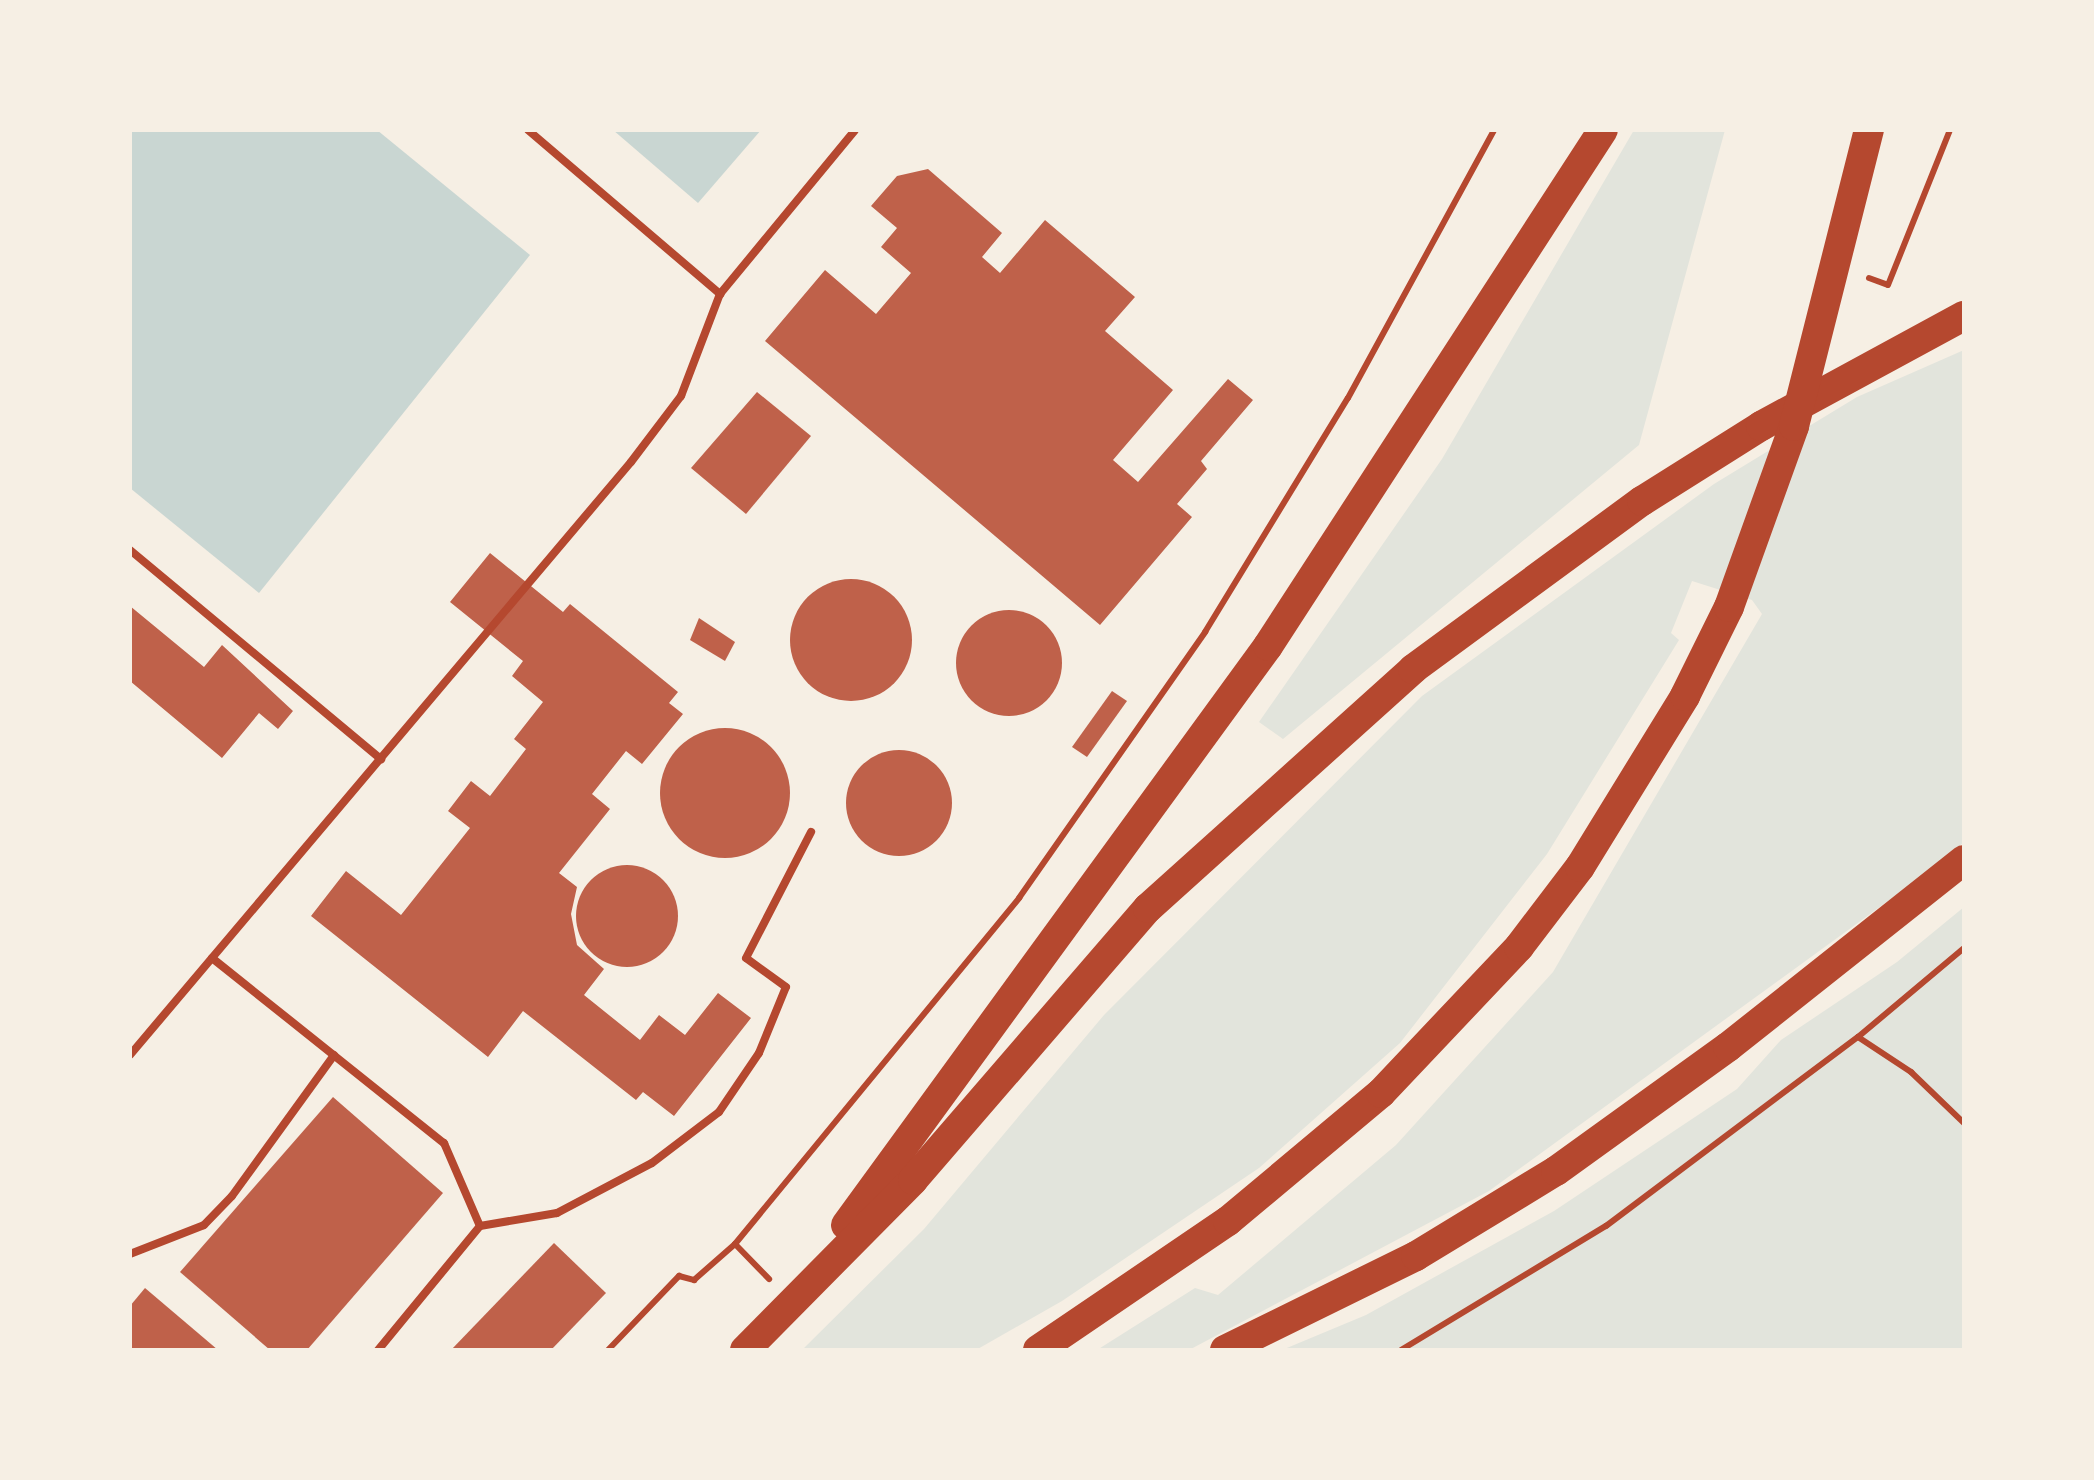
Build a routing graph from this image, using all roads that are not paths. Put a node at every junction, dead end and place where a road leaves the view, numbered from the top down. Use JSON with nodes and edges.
{"nodes":[{"id":1,"x":528,"y":130,"type":"edge"},
{"id":2,"x":855,"y":130,"type":"edge"},
{"id":3,"x":1604,"y":130,"type":"edge"},
{"id":4,"x":1869,"y":130,"type":"edge"},
{"id":5,"x":720,"y":294,"type":"junction"},
{"id":6,"x":1964,"y":316,"type":"edge"},
{"id":7,"x":130,"y":550,"type":"edge"},
{"id":8,"x":381,"y":760,"type":"junction"},
{"id":9,"x":810,"y":832,"type":"dead end"},
{"id":10,"x":1964,"y":860,"type":"edge"},
{"id":11,"x":212,"y":958,"type":"junction"},
{"id":12,"x":334,"y":1055,"type":"junction"},
{"id":13,"x":130,"y":1056,"type":"edge"},
{"id":14,"x":480,"y":1226,"type":"junction"},
{"id":15,"x":130,"y":1254,"type":"edge"},
{"id":16,"x":378,"y":1350,"type":"edge"},
{"id":17,"x":733,"y":1350,"type":"edge"},
{"id":18,"x":745,"y":1350,"type":"edge"},
{"id":19,"x":1038,"y":1350,"type":"edge"},
{"id":20,"x":1226,"y":1350,"type":"edge"}],
"edges":[{"from":1,"to":5,"type":"lane"},
{"from":2,"to":5,"type":"lane"},
{"from":3,"to":17,"type":"highway"},
{"from":4,"to":19,"type":"highway"},
{"from":5,"to":8,"type":"lane"},
{"from":6,"to":18,"type":"highway"},
{"from":7,"to":8,"type":"lane"},
{"from":8,"to":11,"type":"lane"},
{"from":9,"to":14,"type":"lane"},
{"from":10,"to":20,"type":"highway"},
{"from":11,"to":12,"type":"lane"},
{"from":11,"to":13,"type":"lane"},
{"from":12,"to":14,"type":"lane"},
{"from":12,"to":15,"type":"lane"},
{"from":14,"to":16,"type":"lane"}]}
